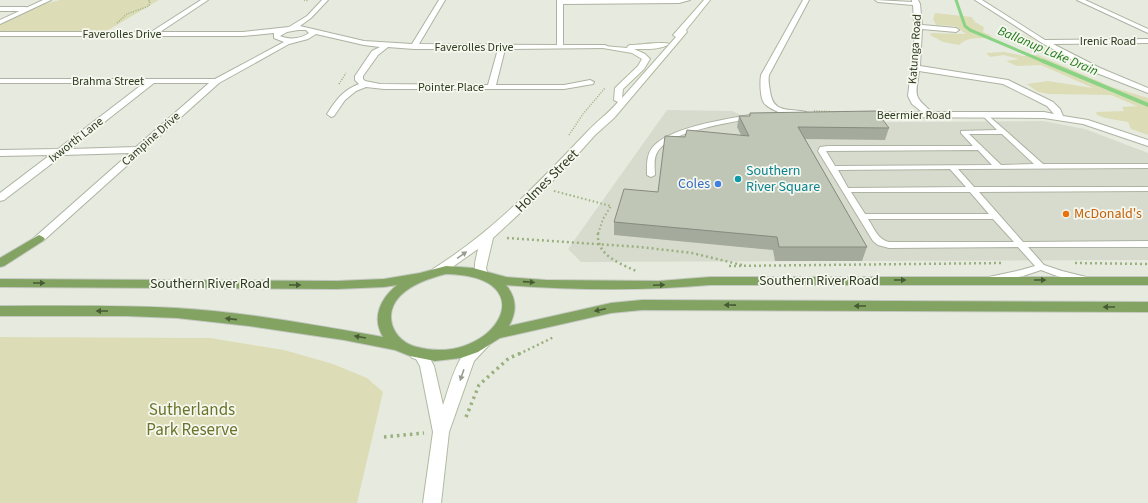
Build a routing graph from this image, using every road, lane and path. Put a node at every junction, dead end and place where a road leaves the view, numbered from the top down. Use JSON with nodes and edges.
{"nodes":[{"id":1,"x":38,"y":0,"type":"edge"},
{"id":2,"x":48,"y":0,"type":"edge"},
{"id":3,"x":205,"y":0,"type":"edge"},
{"id":4,"x":325,"y":0,"type":"edge"},
{"id":5,"x":442,"y":0,"type":"edge"},
{"id":6,"x":688,"y":0,"type":"edge"},
{"id":7,"x":707,"y":0,"type":"edge"},
{"id":8,"x":806,"y":0,"type":"edge"},
{"id":9,"x":878,"y":0,"type":"edge"},
{"id":10,"x":978,"y":0,"type":"edge"},
{"id":11,"x":1080,"y":0,"type":"edge"},
{"id":12,"x":560,"y":1,"type":"edge"},
{"id":13,"x":916,"y":2,"type":"edge"},
{"id":14,"x":17,"y":9,"type":"junction"},
{"id":15,"x":26,"y":9,"type":"junction"},
{"id":16,"x":0,"y":10,"type":"edge"},
{"id":17,"x":0,"y":17,"type":"edge"},
{"id":18,"x":309,"y":17,"type":"junction"},
{"id":19,"x":0,"y":22,"type":"edge"},
{"id":20,"x":918,"y":27,"type":"junction"},
{"id":21,"x":287,"y":29,"type":"junction"},
{"id":22,"x":312,"y":30,"type":"junction"},
{"id":23,"x":682,"y":30,"type":"junction"},
{"id":24,"x":956,"y":30,"type":"dead end"},
{"id":25,"x":1011,"y":31,"type":"dead end"},
{"id":26,"x":1026,"y":31,"type":"junction"},
{"id":27,"x":1148,"y":31,"type":"edge"},
{"id":28,"x":0,"y":34,"type":"edge"},
{"id":29,"x":152,"y":34,"type":"junction"},
{"id":30,"x":243,"y":34,"type":"junction"},
{"id":31,"x":277,"y":38,"type":"junction"},
{"id":32,"x":343,"y":38,"type":"junction"},
{"id":33,"x":301,"y":39,"type":"junction"},
{"id":34,"x":1148,"y":41,"type":"edge"},
{"id":35,"x":1044,"y":42,"type":"junction"},
{"id":36,"x":666,"y":44,"type":"junction"},
{"id":37,"x":385,"y":46,"type":"junction"},
{"id":38,"x":414,"y":47,"type":"junction"},
{"id":39,"x":502,"y":47,"type":"junction"},
{"id":40,"x":560,"y":47,"type":"junction"},
{"id":41,"x":605,"y":47,"type":"junction"},
{"id":42,"x":272,"y":51,"type":"junction"},
{"id":43,"x":915,"y":68,"type":"junction"},
{"id":44,"x":0,"y":81,"type":"edge"},
{"id":45,"x":152,"y":81,"type":"junction"},
{"id":46,"x":216,"y":81,"type":"junction"},
{"id":47,"x":590,"y":82,"type":"dead end"},
{"id":48,"x":366,"y":84,"type":"junction"},
{"id":49,"x":608,"y":84,"type":"dead end"},
{"id":50,"x":1136,"y":86,"type":"junction"},
{"id":51,"x":1148,"y":86,"type":"edge"},
{"id":52,"x":491,"y":87,"type":"junction"},
{"id":53,"x":1148,"y":91,"type":"edge"},
{"id":54,"x":618,"y":100,"type":"junction"},
{"id":55,"x":791,"y":113,"type":"junction"},
{"id":56,"x":809,"y":113,"type":"joint"},
{"id":57,"x":848,"y":113,"type":"joint"},
{"id":58,"x":331,"y":114,"type":"dead end"},
{"id":59,"x":984,"y":114,"type":"junction"},
{"id":60,"x":770,"y":115,"type":"edge"},
{"id":61,"x":930,"y":115,"type":"junction"},
{"id":62,"x":756,"y":116,"type":"edge"},
{"id":63,"x":1059,"y":117,"type":"junction"},
{"id":64,"x":603,"y":121,"type":"junction"},
{"id":65,"x":1004,"y":132,"type":"junction"},
{"id":66,"x":566,"y":140,"type":"dead end"},
{"id":67,"x":1148,"y":143,"type":"edge"},
{"id":68,"x":980,"y":148,"type":"junction"},
{"id":69,"x":139,"y":150,"type":"junction"},
{"id":70,"x":60,"y":152,"type":"junction"},
{"id":71,"x":0,"y":153,"type":"edge"},
{"id":72,"x":1148,"y":166,"type":"edge"},
{"id":73,"x":999,"y":167,"type":"junction"},
{"id":74,"x":1041,"y":167,"type":"junction"},
{"id":75,"x":833,"y":168,"type":"junction"},
{"id":76,"x":953,"y":168,"type":"junction"},
{"id":77,"x":651,"y":175,"type":"dead end"},
{"id":78,"x":541,"y":188,"type":"junction"},
{"id":79,"x":1148,"y":188,"type":"edge"},
{"id":80,"x":846,"y":190,"type":"junction"},
{"id":81,"x":972,"y":190,"type":"junction"},
{"id":82,"x":0,"y":198,"type":"edge"},
{"id":83,"x":997,"y":216,"type":"junction"},
{"id":84,"x":863,"y":217,"type":"junction"},
{"id":85,"x":488,"y":235,"type":"junction"},
{"id":86,"x":39,"y":239,"type":"joint"},
{"id":87,"x":1020,"y":243,"type":"junction"},
{"id":88,"x":598,"y":244,"type":"junction"},
{"id":89,"x":1148,"y":244,"type":"edge"},
{"id":90,"x":0,"y":263,"type":"edge"},
{"id":91,"x":1005,"y":263,"type":"dead end"},
{"id":92,"x":1068,"y":263,"type":"dead end"},
{"id":93,"x":1148,"y":264,"type":"edge"},
{"id":94,"x":723,"y":266,"type":"dead end"},
{"id":95,"x":747,"y":266,"type":"junction"},
{"id":96,"x":1041,"y":267,"type":"junction"},
{"id":97,"x":643,"y":271,"type":"dead end"},
{"id":98,"x":437,"y":272,"type":"junction"},
{"id":99,"x":486,"y":276,"type":"junction"},
{"id":100,"x":420,"y":277,"type":"junction"},
{"id":101,"x":988,"y":280,"type":"junction"},
{"id":102,"x":1088,"y":280,"type":"junction"},
{"id":103,"x":1148,"y":281,"type":"edge"},
{"id":104,"x":0,"y":283,"type":"edge"},
{"id":105,"x":1148,"y":307,"type":"edge"},
{"id":106,"x":0,"y":311,"type":"edge"},
{"id":107,"x":496,"y":334,"type":"junction"},
{"id":108,"x":557,"y":335,"type":"dead end"},
{"id":109,"x":483,"y":344,"type":"junction"},
{"id":110,"x":398,"y":345,"type":"junction"},
{"id":111,"x":418,"y":354,"type":"junction"},
{"id":112,"x":441,"y":432,"type":"junction"},
{"id":113,"x":384,"y":437,"type":"dead end"},
{"id":114,"x":432,"y":503,"type":"edge"}],
"edges":[{"from":1,"to":14,"type":"street"},
{"from":2,"to":15,"type":"street"},
{"from":3,"to":29,"type":"street"},
{"from":4,"to":18,"type":"street"},
{"from":5,"to":38,"type":"street"},
{"from":6,"to":12,"type":"street"},
{"from":7,"to":23,"type":"street","name":"Holmes Street"},
{"from":8,"to":55,"type":"street"},
{"from":9,"to":13,"type":"street"},
{"from":10,"to":26,"type":"street"},
{"from":11,"to":27,"type":"street"},
{"from":12,"to":40,"type":"street"},
{"from":13,"to":20,"type":"street","name":"Katunga Road"},
{"from":14,"to":15,"type":"street"},
{"from":14,"to":16,"type":"street"},
{"from":14,"to":17,"type":"street"},
{"from":15,"to":19,"type":"street"},
{"from":18,"to":21,"type":"street"},
{"from":18,"to":22,"type":"street"},
{"from":20,"to":24,"type":"street"},
{"from":20,"to":43,"type":"street","name":"Katunga Road"},
{"from":21,"to":22,"type":"street","name":"Faverolles Drive"},
{"from":21,"to":30,"type":"street","name":"Faverolles Drive"},
{"from":21,"to":31,"type":"street"},
{"from":22,"to":32,"type":"street","name":"Faverolles Drive"},
{"from":22,"to":33,"type":"street"},
{"from":23,"to":36,"type":"street","name":"Holmes Street"},
{"from":23,"to":64,"type":"street","name":"Holmes Street"},
{"from":25,"to":26,"type":"street"},
{"from":26,"to":35,"type":"street"},
{"from":28,"to":29,"type":"street","name":"Faverolles Drive"},
{"from":29,"to":30,"type":"street","name":"Faverolles Drive"},
{"from":30,"to":31,"type":"street","name":"Faverolles Drive"},
{"from":31,"to":33,"type":"street","name":"Faverolles Drive"},
{"from":31,"to":42,"type":"street"},
{"from":32,"to":33,"type":"street","name":"Faverolles Drive"},
{"from":32,"to":37,"type":"street","name":"Faverolles Drive"},
{"from":33,"to":42,"type":"street","name":"Campine Drive"},
{"from":34,"to":35,"type":"street","name":"Irenic Road"},
{"from":35,"to":50,"type":"street"},
{"from":36,"to":41,"type":"street"},
{"from":36,"to":54,"type":"street","name":"Holmes Street"},
{"from":37,"to":38,"type":"street","name":"Faverolles Drive"},
{"from":37,"to":48,"type":"street"},
{"from":38,"to":39,"type":"street","name":"Faverolles Drive"},
{"from":39,"to":40,"type":"street","name":"Faverolles Drive"},
{"from":39,"to":52,"type":"street"},
{"from":40,"to":41,"type":"street","name":"Faverolles Drive"},
{"from":41,"to":54,"type":"street"},
{"from":42,"to":46,"type":"street","name":"Campine Drive"},
{"from":43,"to":61,"type":"street","name":"Katunga Road"},
{"from":43,"to":63,"type":"street"},
{"from":44,"to":45,"type":"street","name":"Brahma Street"},
{"from":45,"to":46,"type":"street","name":"Brahma Street"},
{"from":45,"to":70,"type":"street","name":"Ixworth Lane"},
{"from":46,"to":69,"type":"street","name":"Campine Drive"},
{"from":47,"to":52,"type":"street","name":"Pointer Place"},
{"from":48,"to":52,"type":"street","name":"Pointer Place"},
{"from":48,"to":58,"type":"street"},
{"from":49,"to":66,"type":"path"},
{"from":50,"to":51,"type":"street"},
{"from":50,"to":53,"type":"street"},
{"from":54,"to":64,"type":"street","name":"Holmes Street"},
{"from":55,"to":56,"type":"street"},
{"from":55,"to":60,"type":"lane"},
{"from":56,"to":57,"type":"path"},
{"from":57,"to":61,"type":"street","name":"Beermier Road"},
{"from":59,"to":61,"type":"street","name":"Beermier Road"},
{"from":59,"to":63,"type":"street","name":"Beermier Road"},
{"from":59,"to":65,"type":"lane"},
{"from":62,"to":77,"type":"lane"},
{"from":63,"to":67,"type":"street","name":"Beermier Road"},
{"from":64,"to":78,"type":"street","name":"Holmes Street"},
{"from":65,"to":68,"type":"lane"},
{"from":65,"to":74,"type":"lane"},
{"from":68,"to":73,"type":"lane"},
{"from":68,"to":75,"type":"lane"},
{"from":69,"to":70,"type":"street"},
{"from":69,"to":86,"type":"street","name":"Campine Drive"},
{"from":70,"to":71,"type":"street"},
{"from":70,"to":82,"type":"street","name":"Ixworth Lane"},
{"from":72,"to":74,"type":"lane"},
{"from":73,"to":74,"type":"lane"},
{"from":73,"to":76,"type":"lane"},
{"from":75,"to":76,"type":"lane"},
{"from":75,"to":80,"type":"lane"},
{"from":76,"to":81,"type":"lane"},
{"from":78,"to":85,"type":"street","name":"Holmes Street"},
{"from":78,"to":88,"type":"path"},
{"from":79,"to":81,"type":"lane"},
{"from":80,"to":81,"type":"lane"},
{"from":80,"to":84,"type":"lane"},
{"from":81,"to":83,"type":"lane"},
{"from":83,"to":84,"type":"lane"},
{"from":83,"to":87,"type":"lane"},
{"from":84,"to":87,"type":"lane"},
{"from":85,"to":88,"type":"path"},
{"from":98,"to":85,"type":"street","name":"Holmes Street","one_way":true},
{"from":85,"to":99,"type":"street"},
{"from":86,"to":90,"type":"main road"},
{"from":87,"to":89,"type":"lane"},
{"from":87,"to":96,"type":"lane"},
{"from":88,"to":95,"type":"path"},
{"from":88,"to":97,"type":"path"},
{"from":91,"to":95,"type":"path"},
{"from":92,"to":93,"type":"path"},
{"from":94,"to":95,"type":"path"},
{"from":96,"to":101,"type":"lane"},
{"from":96,"to":102,"type":"lane"},
{"from":98,"to":99,"type":"main road","name":"Southern River Road"},
{"from":98,"to":100,"type":"main road","name":"Southern River Road"},
{"from":99,"to":101,"type":"main road","name":"Southern River Road","one_way":true},
{"from":99,"to":107,"type":"main road"},
{"from":104,"to":100,"type":"main road","name":"Southern River Road","one_way":true},
{"from":100,"to":110,"type":"main road"},
{"from":101,"to":102,"type":"main road","name":"Southern River Road","one_way":true},
{"from":102,"to":103,"type":"main road","name":"Southern River Road"},
{"from":105,"to":107,"type":"main road","name":"Southern River Road","one_way":true},
{"from":110,"to":106,"type":"main road","name":"Southern River Road","one_way":true},
{"from":107,"to":109,"type":"main road"},
{"from":108,"to":112,"type":"path"},
{"from":109,"to":111,"type":"main road"},
{"from":109,"to":112,"type":"street","one_way":true},
{"from":110,"to":111,"type":"main road"},
{"from":111,"to":112,"type":"street"},
{"from":112,"to":113,"type":"path"},
{"from":112,"to":114,"type":"street"}]}
